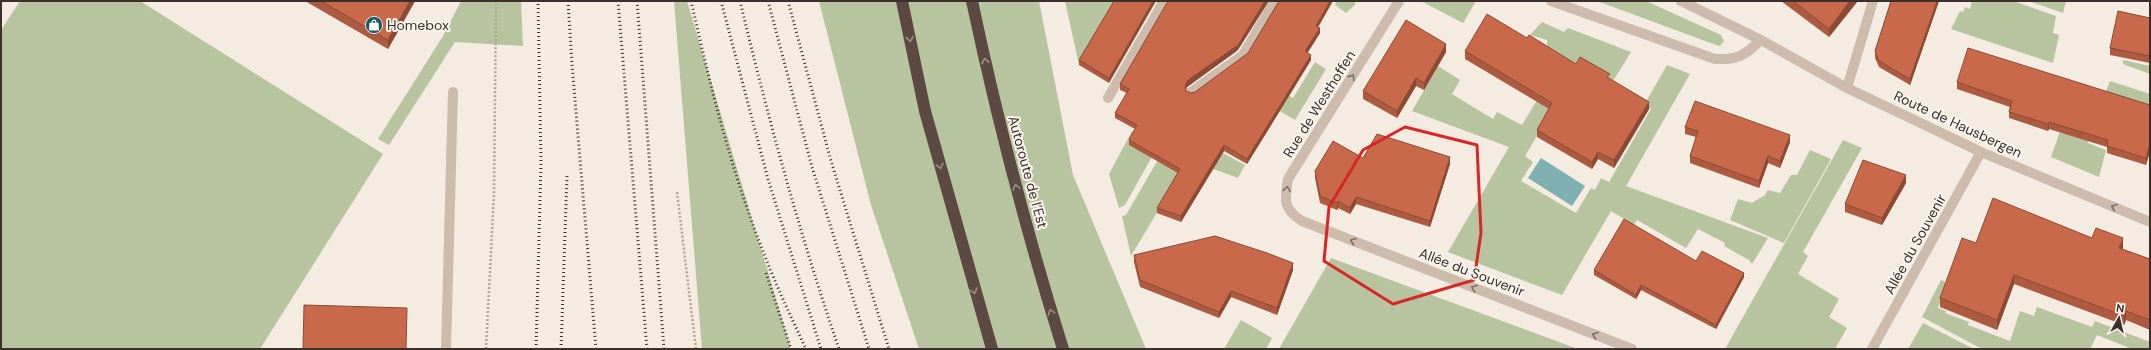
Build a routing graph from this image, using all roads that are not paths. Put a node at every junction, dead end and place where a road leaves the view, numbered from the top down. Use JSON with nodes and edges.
{"nodes":[{"id":1,"x":902,"y":1,"type":"edge"},
{"id":2,"x":972,"y":1,"type":"edge"},
{"id":3,"x":1164,"y":1,"type":"edge"},
{"id":4,"x":1276,"y":1,"type":"edge"},
{"id":5,"x":1399,"y":1,"type":"edge"},
{"id":6,"x":1551,"y":1,"type":"edge"},
{"id":7,"x":1681,"y":1,"type":"edge"},
{"id":8,"x":1873,"y":1,"type":"edge"},
{"id":9,"x":1761,"y":40,"type":"junction"},
{"id":10,"x":1847,"y":88,"type":"junction"},
{"id":11,"x":453,"y":92,"type":"dead end"},
{"id":12,"x":1191,"y":92,"type":"edge"},
{"id":13,"x":1108,"y":98,"type":"dead end"},
{"id":14,"x":1981,"y":152,"type":"junction"},
{"id":15,"x":1302,"y":221,"type":"joint"},
{"id":16,"x":2150,"y":222,"type":"edge"},
{"id":17,"x":446,"y":349,"type":"edge"},
{"id":18,"x":992,"y":349,"type":"edge"},
{"id":19,"x":1063,"y":349,"type":"edge"},
{"id":20,"x":1632,"y":349,"type":"edge"},
{"id":21,"x":1872,"y":349,"type":"edge"}],
"edges":[{"from":1,"to":18,"type":"highway","one_way":true},
{"from":19,"to":2,"type":"highway","name":"Autoroute de l’Est","one_way":true},
{"from":3,"to":13,"type":"street"},
{"from":4,"to":12,"type":"street"},
{"from":15,"to":5,"type":"street","name":"Rue de Westhoffen","one_way":true},
{"from":6,"to":9,"type":"street"},
{"from":7,"to":9,"type":"street","name":"Route de Hausbergen"},
{"from":8,"to":10,"type":"street"},
{"from":9,"to":10,"type":"street","name":"Route de Hausbergen"},
{"from":10,"to":14,"type":"street","name":"Route de Hausbergen"},
{"from":11,"to":17,"type":"street"},
{"from":16,"to":14,"type":"street","name":"Route de Hausbergen","one_way":true},
{"from":14,"to":21,"type":"street","name":"Allée du Souvenir"},
{"from":20,"to":15,"type":"street","name":"Allée du Souvenir","one_way":true}]}
